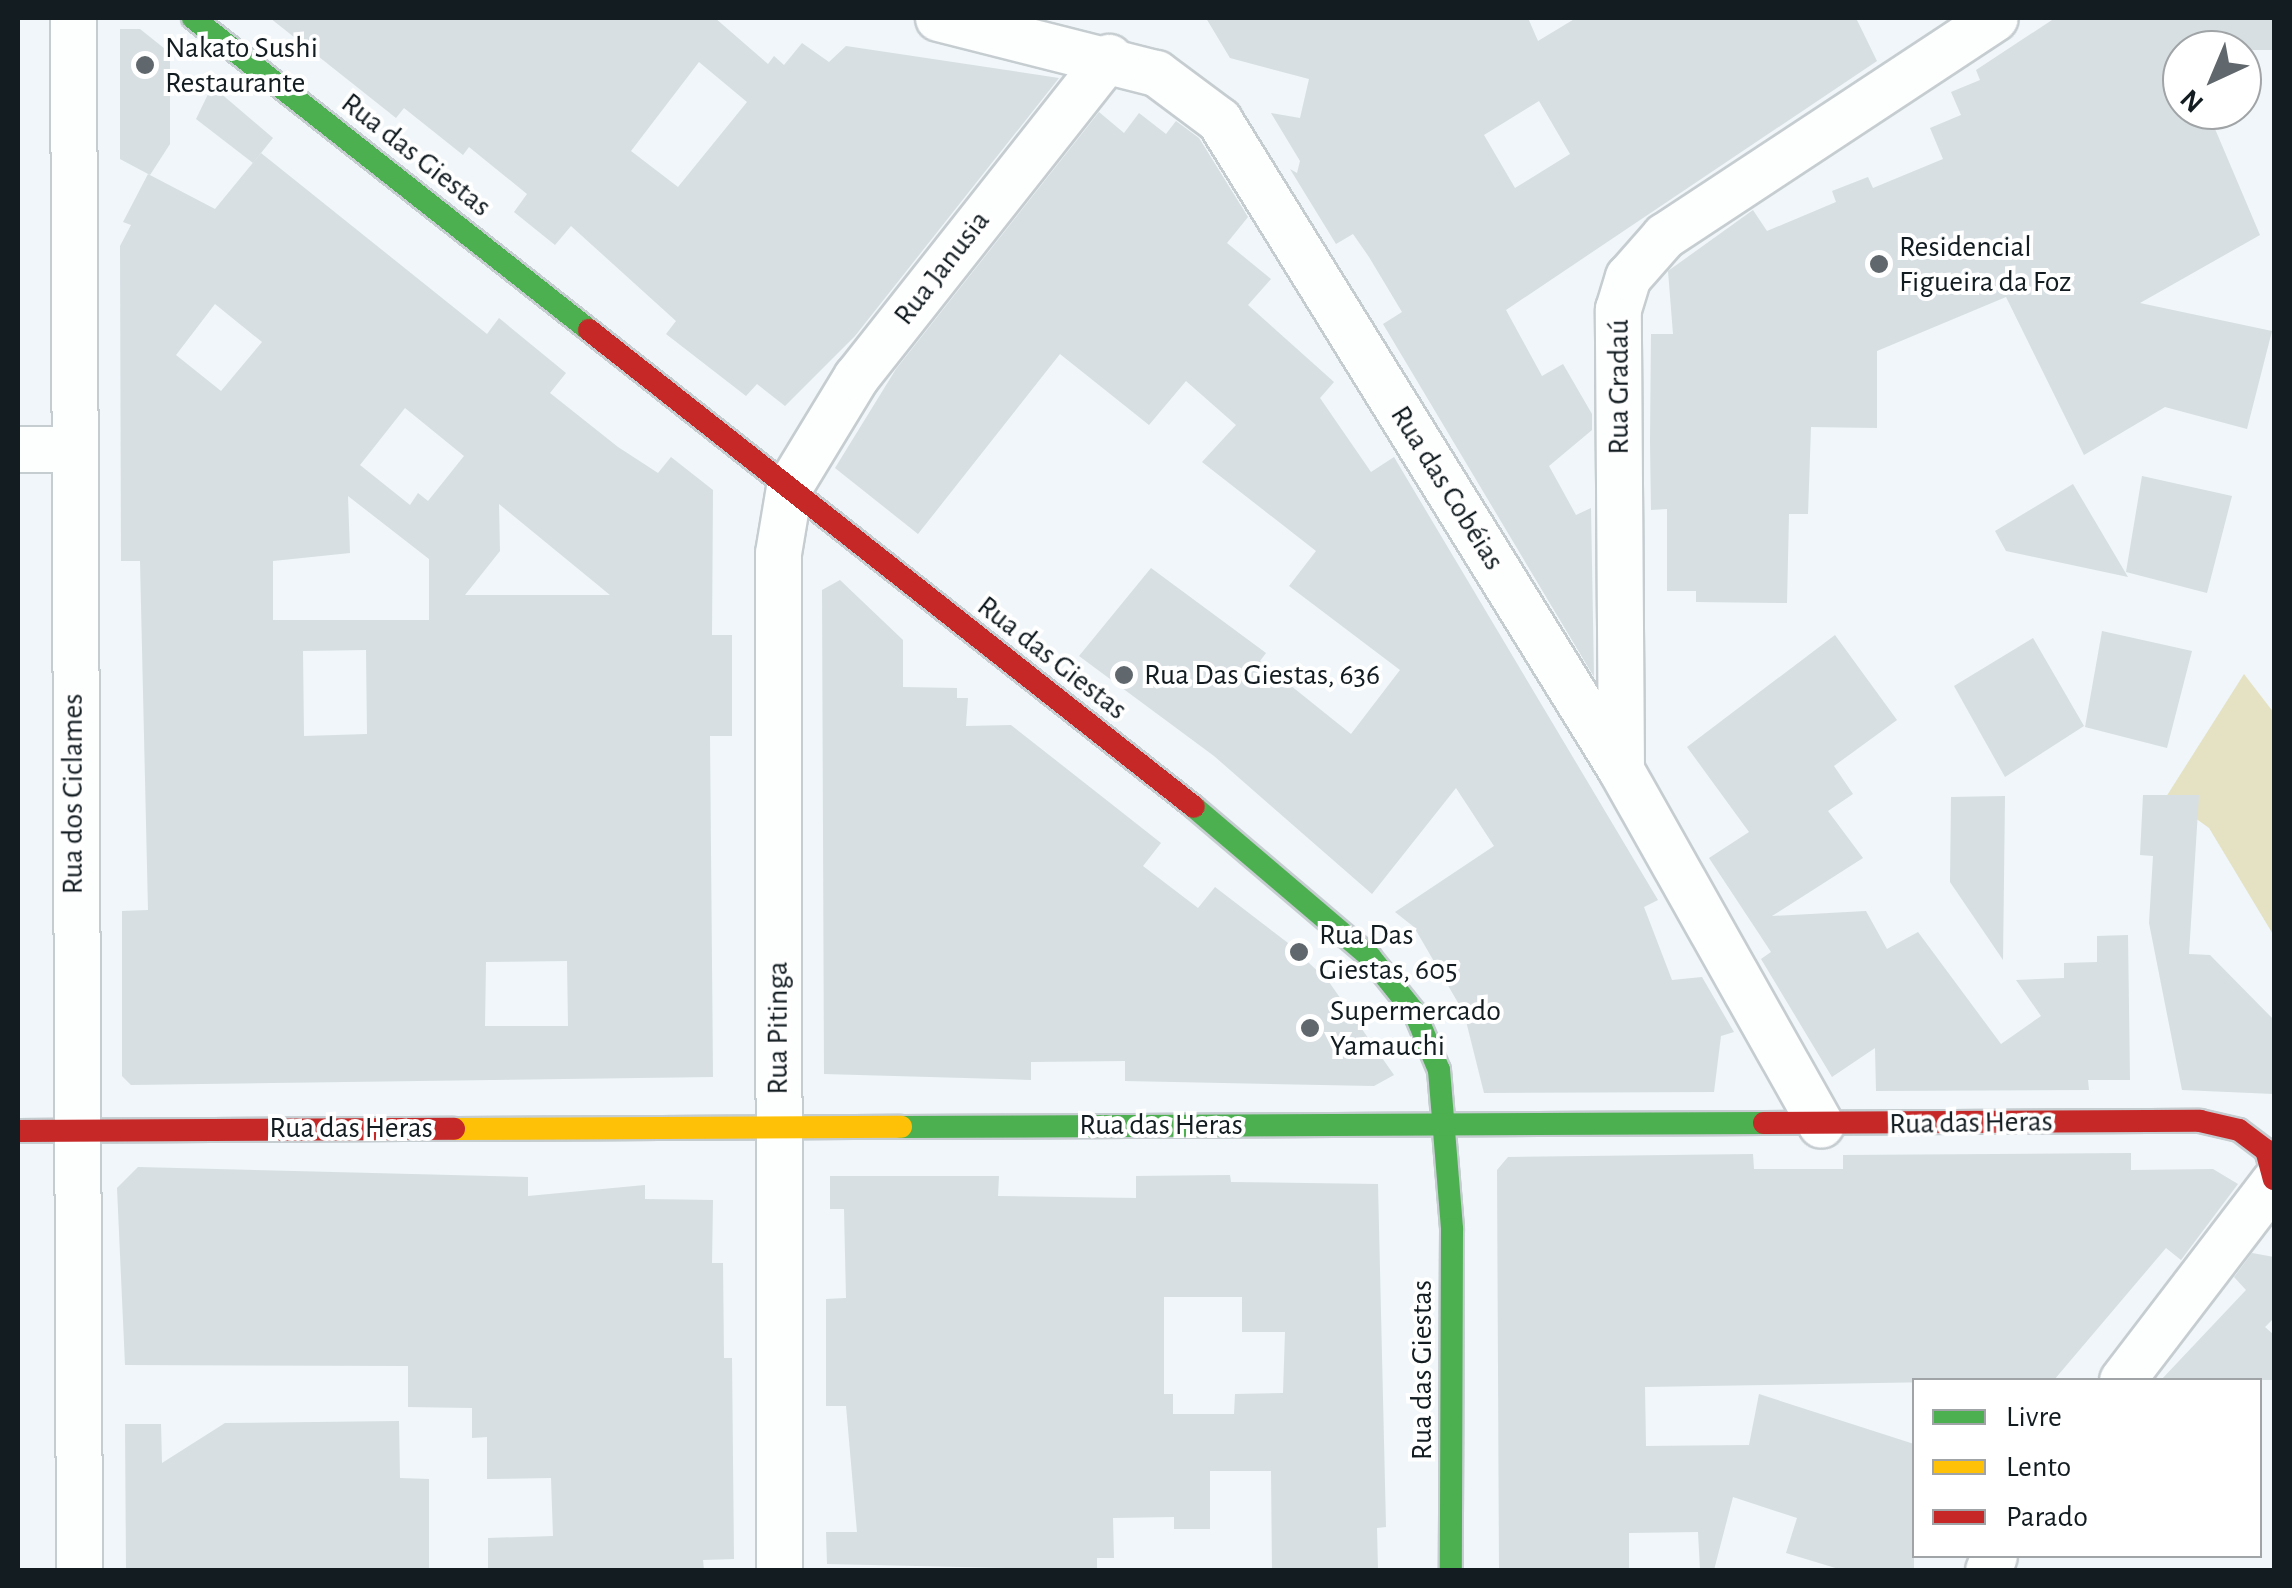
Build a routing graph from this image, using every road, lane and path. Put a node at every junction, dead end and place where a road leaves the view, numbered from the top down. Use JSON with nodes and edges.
{"nodes":[{"id":1,"x":73,"y":18,"type":"edge"},
{"id":2,"x":193,"y":18,"type":"edge"},
{"id":3,"x":938,"y":18,"type":"edge"},
{"id":4,"x":1994,"y":18,"type":"edge"},
{"id":5,"x":1109,"y":57,"type":"junction"},
{"id":6,"x":18,"y":449,"type":"edge"},
{"id":7,"x":72,"y":449,"type":"junction"},
{"id":8,"x":789,"y":487,"type":"junction"},
{"id":9,"x":1621,"y":770,"type":"junction"},
{"id":10,"x":1444,"y":1125,"type":"junction"},
{"id":11,"x":1820,"y":1125,"type":"junction"},
{"id":12,"x":778,"y":1126,"type":"junction"},
{"id":13,"x":74,"y":1130,"type":"junction"},
{"id":14,"x":18,"y":1131,"type":"edge"},
{"id":15,"x":2274,"y":1180,"type":"edge"},
{"id":16,"x":2124,"y":1378,"type":"edge"},
{"id":17,"x":79,"y":1570,"type":"edge"},
{"id":18,"x":779,"y":1570,"type":"edge"},
{"id":19,"x":1451,"y":1570,"type":"edge"}],
"edges":[{"from":1,"to":7,"type":"street","name":"Rua dos Ciclames"},
{"from":2,"to":8,"type":"street","name":"Rua das Giestas"},
{"from":3,"to":5,"type":"street","name":"Rua das Cobéias"},
{"from":4,"to":9,"type":"street","name":"Rua Gradaú"},
{"from":5,"to":8,"type":"street","name":"Rua Janusia"},
{"from":5,"to":9,"type":"street","name":"Rua das Cobéias"},
{"from":6,"to":7,"type":"street"},
{"from":7,"to":13,"type":"street","name":"Rua dos Ciclames"},
{"from":8,"to":10,"type":"street","name":"Rua das Giestas"},
{"from":8,"to":12,"type":"street","name":"Rua Pitinga"},
{"from":9,"to":11,"type":"street","name":"Rua das Cobéias"},
{"from":10,"to":11,"type":"street","name":"Rua das Heras"},
{"from":10,"to":12,"type":"street","name":"Rua das Heras"},
{"from":10,"to":19,"type":"street","name":"Rua das Giestas"},
{"from":11,"to":15,"type":"street","name":"Rua das Heras"},
{"from":12,"to":13,"type":"street","name":"Rua das Heras"},
{"from":12,"to":18,"type":"street","name":"Rua Pitinga"},
{"from":13,"to":14,"type":"street","name":"Rua das Heras"},
{"from":13,"to":17,"type":"street","name":"Rua dos Ciclames"},
{"from":15,"to":16,"type":"street","name":"Rua das Heras"}]}
